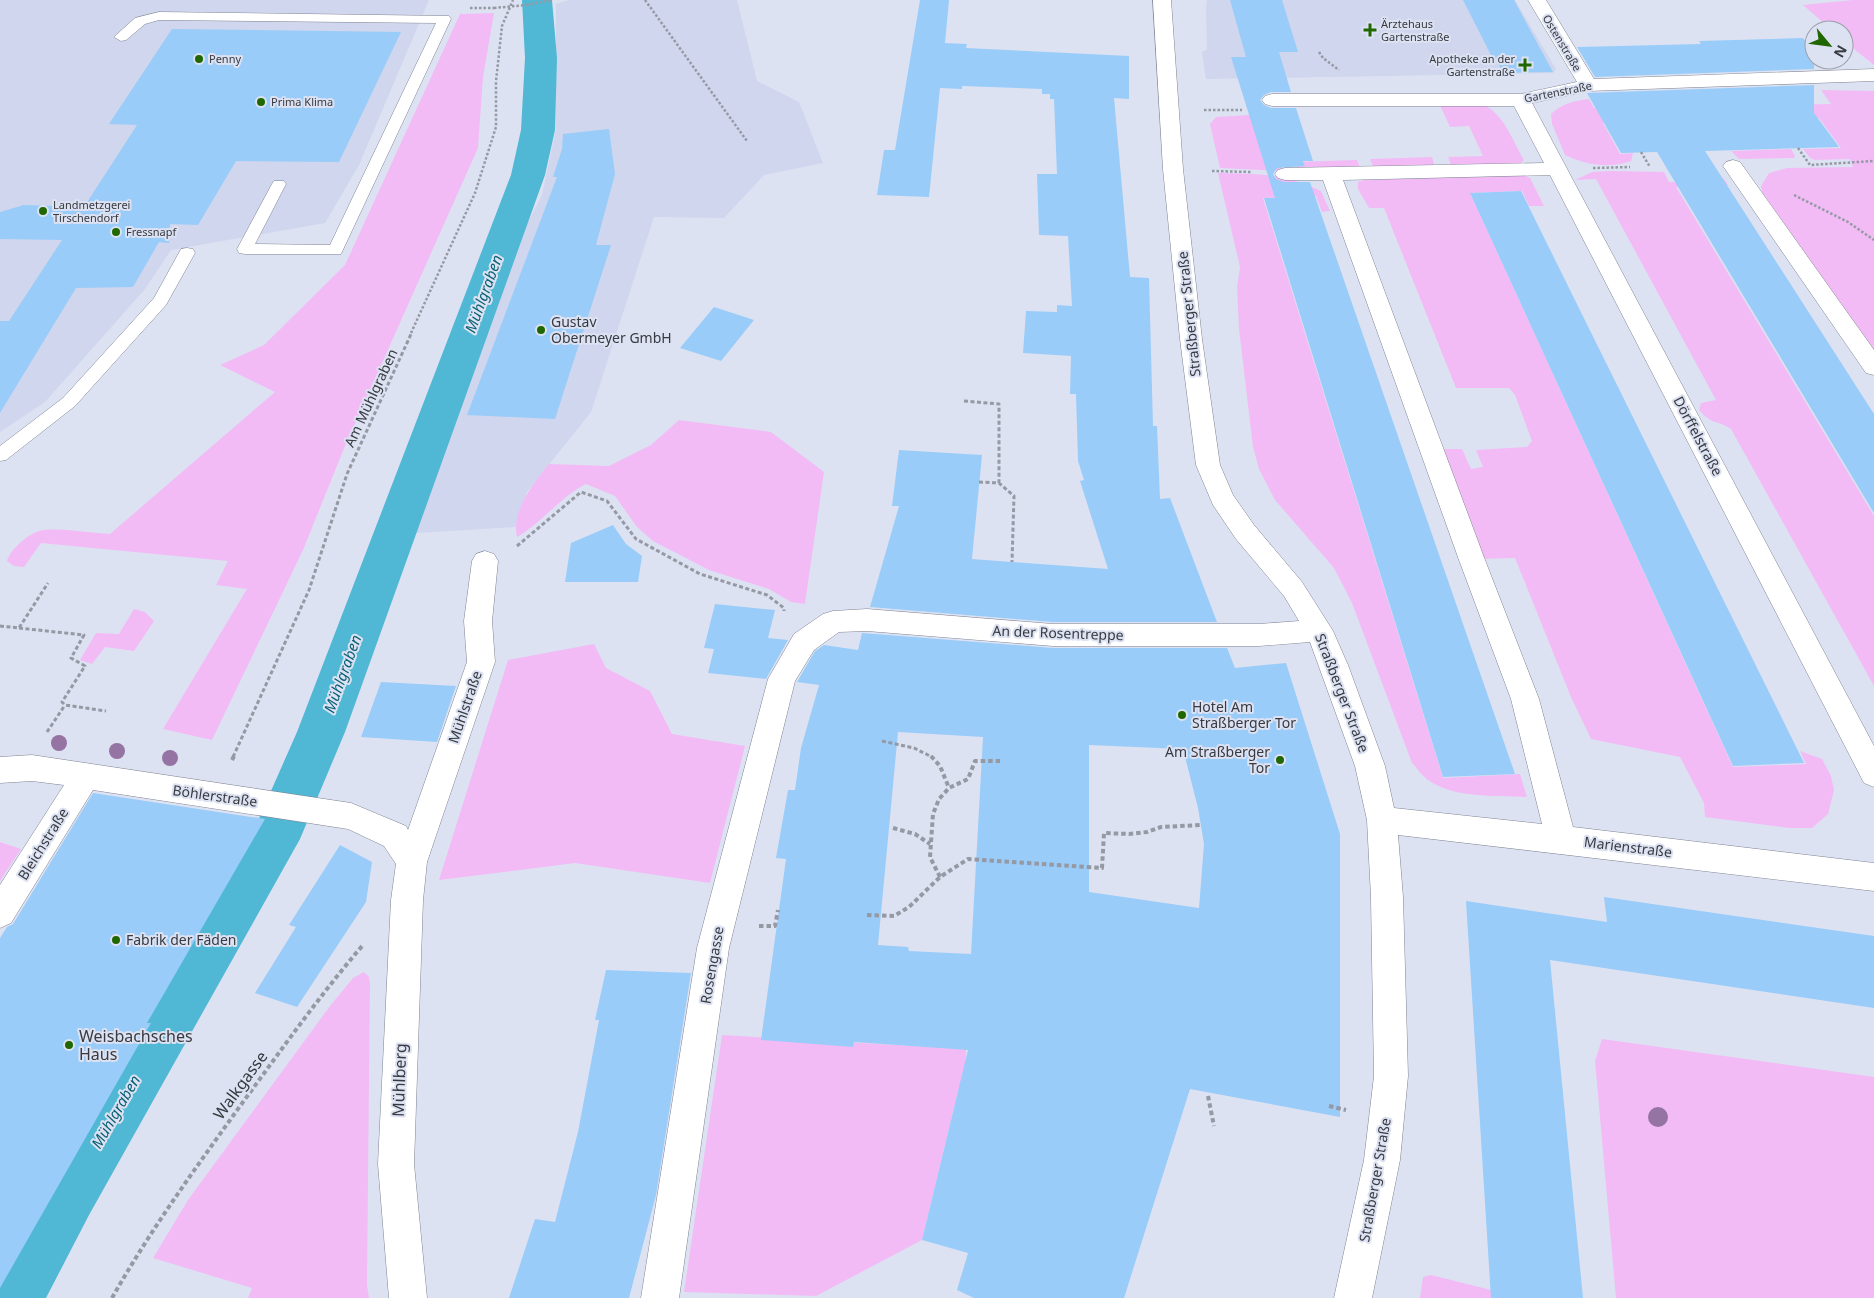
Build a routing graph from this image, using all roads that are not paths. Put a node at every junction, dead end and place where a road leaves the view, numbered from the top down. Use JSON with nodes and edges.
{"nodes":[{"id":1,"x":1162,"y":0,"type":"edge"},
{"id":2,"x":1537,"y":0,"type":"edge"},
{"id":3,"x":121,"y":37,"type":"dead end"},
{"id":4,"x":1874,"y":75,"type":"edge"},
{"id":5,"x":1588,"y":85,"type":"junction"},
{"id":6,"x":1272,"y":100,"type":"dead end"},
{"id":7,"x":1521,"y":100,"type":"junction"},
{"id":8,"x":1733,"y":166,"type":"dead end"},
{"id":9,"x":1558,"y":168,"type":"junction"},
{"id":10,"x":1285,"y":174,"type":"road end"},
{"id":11,"x":1331,"y":174,"type":"junction"},
{"id":12,"x":280,"y":184,"type":"dead end"},
{"id":13,"x":187,"y":253,"type":"dead end"},
{"id":14,"x":1874,"y":367,"type":"edge"},
{"id":15,"x":0,"y":455,"type":"edge"},
{"id":16,"x":485,"y":561,"type":"road end"},
{"id":17,"x":1319,"y":631,"type":"junction"},
{"id":18,"x":804,"y":642,"type":"joint"},
{"id":19,"x":0,"y":770,"type":"edge"},
{"id":20,"x":1874,"y":774,"type":"edge"},
{"id":21,"x":86,"y":776,"type":"junction"},
{"id":22,"x":1382,"y":820,"type":"junction"},
{"id":23,"x":1561,"y":839,"type":"junction"},
{"id":24,"x":412,"y":862,"type":"junction"},
{"id":25,"x":1874,"y":877,"type":"edge"},
{"id":26,"x":0,"y":913,"type":"edge"},
{"id":27,"x":408,"y":1298,"type":"edge"},
{"id":28,"x":660,"y":1298,"type":"edge"},
{"id":29,"x":1353,"y":1298,"type":"edge"}],
"edges":[{"from":1,"to":17,"type":"street","name":"Straßberger Straße"},
{"from":2,"to":5,"type":"street","name":"Ostenstraße"},
{"from":3,"to":12,"type":"lane"},
{"from":4,"to":5,"type":"street","name":"Gartenstraße"},
{"from":5,"to":7,"type":"street","name":"Gartenstraße"},
{"from":6,"to":7,"type":"street","name":"Gartenstraße"},
{"from":7,"to":9,"type":"street","name":"Dörffelstraße"},
{"from":8,"to":14,"type":"street"},
{"from":9,"to":11,"type":"street"},
{"from":9,"to":20,"type":"street","name":"Dörffelstraße"},
{"from":10,"to":11,"type":"street"},
{"from":11,"to":23,"type":"street"},
{"from":13,"to":15,"type":"lane"},
{"from":16,"to":24,"type":"street","name":"Mühlstraße"},
{"from":17,"to":18,"type":"street","name":"An der Rosentreppe"},
{"from":17,"to":22,"type":"street","name":"Straßberger Straße"},
{"from":18,"to":28,"type":"street","name":"Rosengasse"},
{"from":19,"to":21,"type":"street","name":"Böhlerstraße"},
{"from":21,"to":24,"type":"street","name":"Böhlerstraße"},
{"from":21,"to":26,"type":"street","name":"Bleichstraße"},
{"from":22,"to":23,"type":"street","name":"Marienstraße"},
{"from":22,"to":29,"type":"street","name":"Straßberger Straße"},
{"from":23,"to":25,"type":"street","name":"Marienstraße"},
{"from":24,"to":27,"type":"street","name":"Mühlberg"}]}
